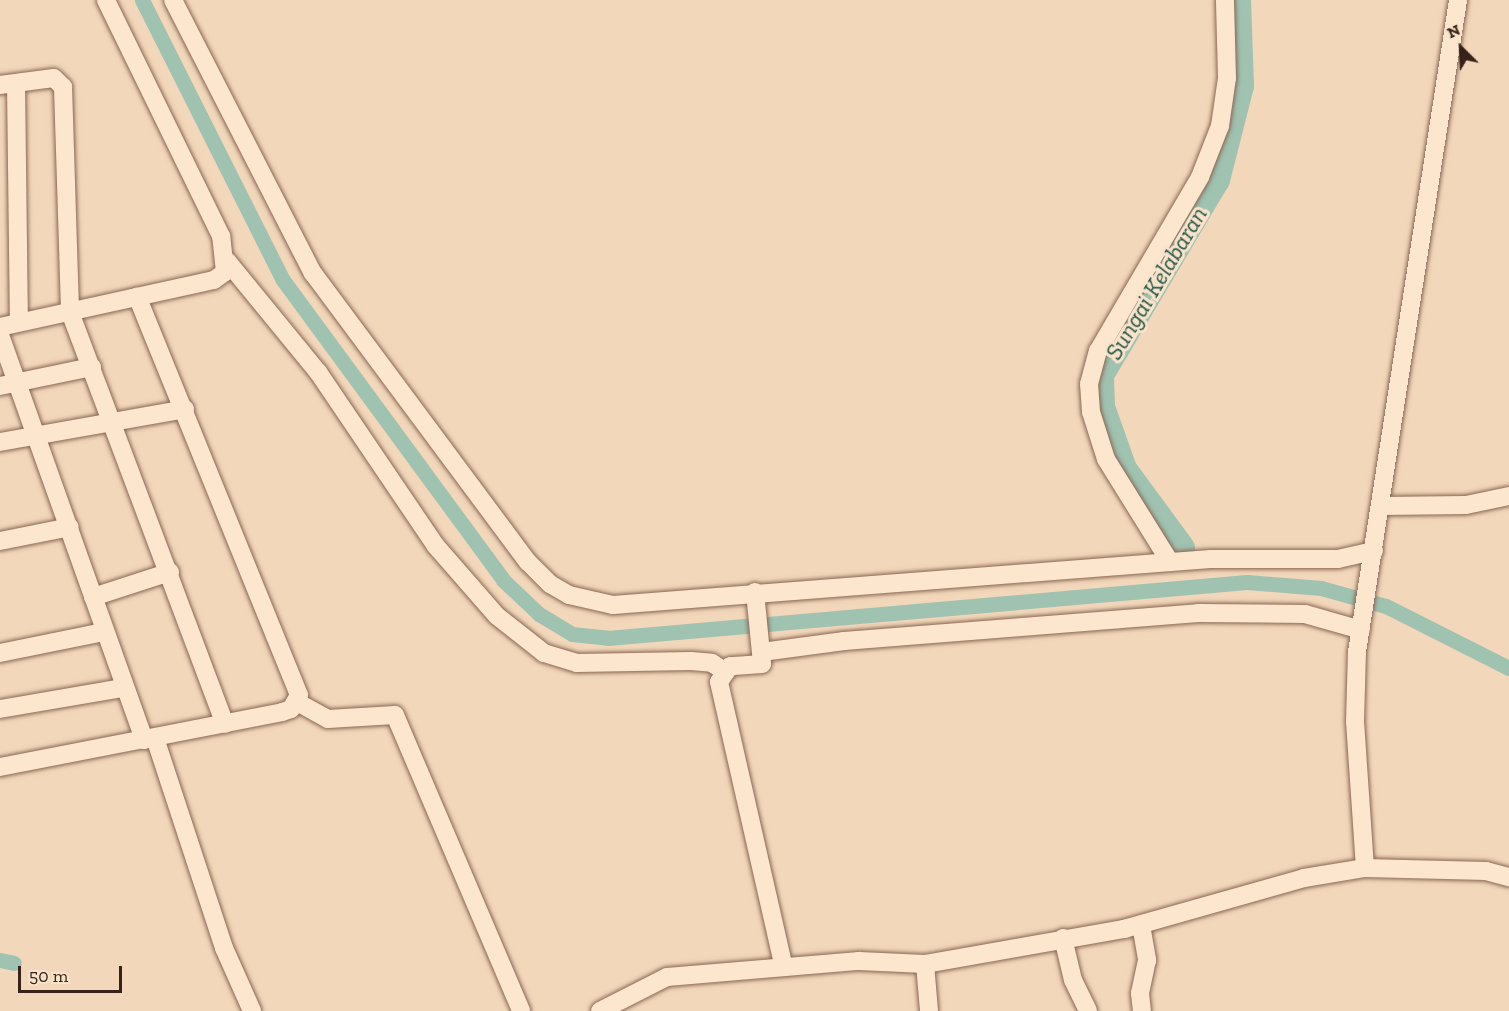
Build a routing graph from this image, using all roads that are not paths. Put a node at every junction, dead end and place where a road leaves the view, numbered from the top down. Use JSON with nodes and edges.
{"nodes":[{"id":1,"x":106,"y":0,"type":"edge"},
{"id":2,"x":173,"y":0,"type":"edge"},
{"id":3,"x":1225,"y":0,"type":"edge"},
{"id":4,"x":1458,"y":0,"type":"edge"},
{"id":5,"x":8,"y":84,"type":"edge"},
{"id":6,"x":227,"y":261,"type":"junction"},
{"id":7,"x":137,"y":297,"type":"junction"},
{"id":8,"x":70,"y":312,"type":"junction"},
{"id":9,"x":19,"y":322,"type":"junction"},
{"id":10,"x":0,"y":327,"type":"edge"},
{"id":11,"x":0,"y":334,"type":"edge"},
{"id":12,"x":92,"y":367,"type":"junction"},
{"id":13,"x":19,"y":383,"type":"junction"},
{"id":14,"x":0,"y":386,"type":"edge"},
{"id":15,"x":185,"y":409,"type":"junction"},
{"id":16,"x":116,"y":423,"type":"junction"},
{"id":17,"x":40,"y":437,"type":"junction"},
{"id":18,"x":0,"y":442,"type":"edge"},
{"id":19,"x":1509,"y":496,"type":"edge"},
{"id":20,"x":1382,"y":506,"type":"junction"},
{"id":21,"x":70,"y":527,"type":"junction"},
{"id":22,"x":0,"y":541,"type":"edge"},
{"id":23,"x":1374,"y":551,"type":"junction"},
{"id":24,"x":1170,"y":562,"type":"junction"},
{"id":25,"x":170,"y":572,"type":"junction"},
{"id":26,"x":93,"y":597,"type":"junction"},
{"id":27,"x":756,"y":598,"type":"junction"},
{"id":28,"x":1362,"y":625,"type":"junction"},
{"id":29,"x":103,"y":632,"type":"junction"},
{"id":30,"x":761,"y":648,"type":"junction"},
{"id":31,"x":0,"y":653,"type":"edge"},
{"id":32,"x":724,"y":671,"type":"junction"},
{"id":33,"x":123,"y":688,"type":"junction"},
{"id":34,"x":297,"y":702,"type":"junction"},
{"id":35,"x":0,"y":709,"type":"edge"},
{"id":36,"x":225,"y":724,"type":"junction"},
{"id":37,"x":149,"y":739,"type":"junction"},
{"id":38,"x":0,"y":767,"type":"edge"},
{"id":39,"x":1365,"y":868,"type":"junction"},
{"id":40,"x":1509,"y":877,"type":"edge"},
{"id":41,"x":1141,"y":925,"type":"junction"},
{"id":42,"x":1063,"y":938,"type":"junction"},
{"id":43,"x":925,"y":964,"type":"junction"},
{"id":44,"x":784,"y":967,"type":"junction"},
{"id":45,"x":252,"y":1011,"type":"edge"},
{"id":46,"x":521,"y":1011,"type":"edge"},
{"id":47,"x":600,"y":1011,"type":"edge"},
{"id":48,"x":929,"y":1011,"type":"edge"},
{"id":49,"x":1088,"y":1011,"type":"edge"},
{"id":50,"x":1142,"y":1011,"type":"edge"}],
"edges":[{"from":1,"to":6,"type":"street"},
{"from":2,"to":27,"type":"street"},
{"from":3,"to":24,"type":"street"},
{"from":4,"to":20,"type":"street"},
{"from":5,"to":8,"type":"street"},
{"from":5,"to":9,"type":"street"},
{"from":6,"to":7,"type":"street"},
{"from":6,"to":32,"type":"street"},
{"from":7,"to":8,"type":"street"},
{"from":7,"to":15,"type":"street"},
{"from":8,"to":9,"type":"street"},
{"from":8,"to":12,"type":"street"},
{"from":9,"to":10,"type":"street"},
{"from":11,"to":13,"type":"street"},
{"from":12,"to":13,"type":"street"},
{"from":12,"to":16,"type":"street"},
{"from":13,"to":14,"type":"street"},
{"from":13,"to":17,"type":"street"},
{"from":15,"to":16,"type":"street"},
{"from":15,"to":34,"type":"street"},
{"from":16,"to":17,"type":"street"},
{"from":16,"to":25,"type":"street"},
{"from":17,"to":18,"type":"street"},
{"from":17,"to":21,"type":"street"},
{"from":19,"to":20,"type":"street"},
{"from":20,"to":23,"type":"street"},
{"from":21,"to":22,"type":"street"},
{"from":21,"to":26,"type":"street"},
{"from":23,"to":24,"type":"street"},
{"from":23,"to":28,"type":"street"},
{"from":24,"to":27,"type":"street"},
{"from":25,"to":26,"type":"street"},
{"from":25,"to":36,"type":"street"},
{"from":26,"to":29,"type":"street"},
{"from":27,"to":30,"type":"street"},
{"from":28,"to":30,"type":"street"},
{"from":28,"to":39,"type":"street"},
{"from":29,"to":31,"type":"street"},
{"from":29,"to":33,"type":"street"},
{"from":30,"to":32,"type":"street"},
{"from":32,"to":44,"type":"street"},
{"from":33,"to":35,"type":"street"},
{"from":33,"to":37,"type":"street"},
{"from":34,"to":36,"type":"street"},
{"from":34,"to":46,"type":"street"},
{"from":36,"to":37,"type":"street"},
{"from":37,"to":38,"type":"street"},
{"from":37,"to":45,"type":"street"},
{"from":39,"to":40,"type":"street"},
{"from":39,"to":41,"type":"street"},
{"from":41,"to":42,"type":"street"},
{"from":41,"to":50,"type":"street"},
{"from":42,"to":43,"type":"street"},
{"from":42,"to":49,"type":"street"},
{"from":43,"to":44,"type":"street"},
{"from":43,"to":48,"type":"street"},
{"from":44,"to":47,"type":"street"}]}
